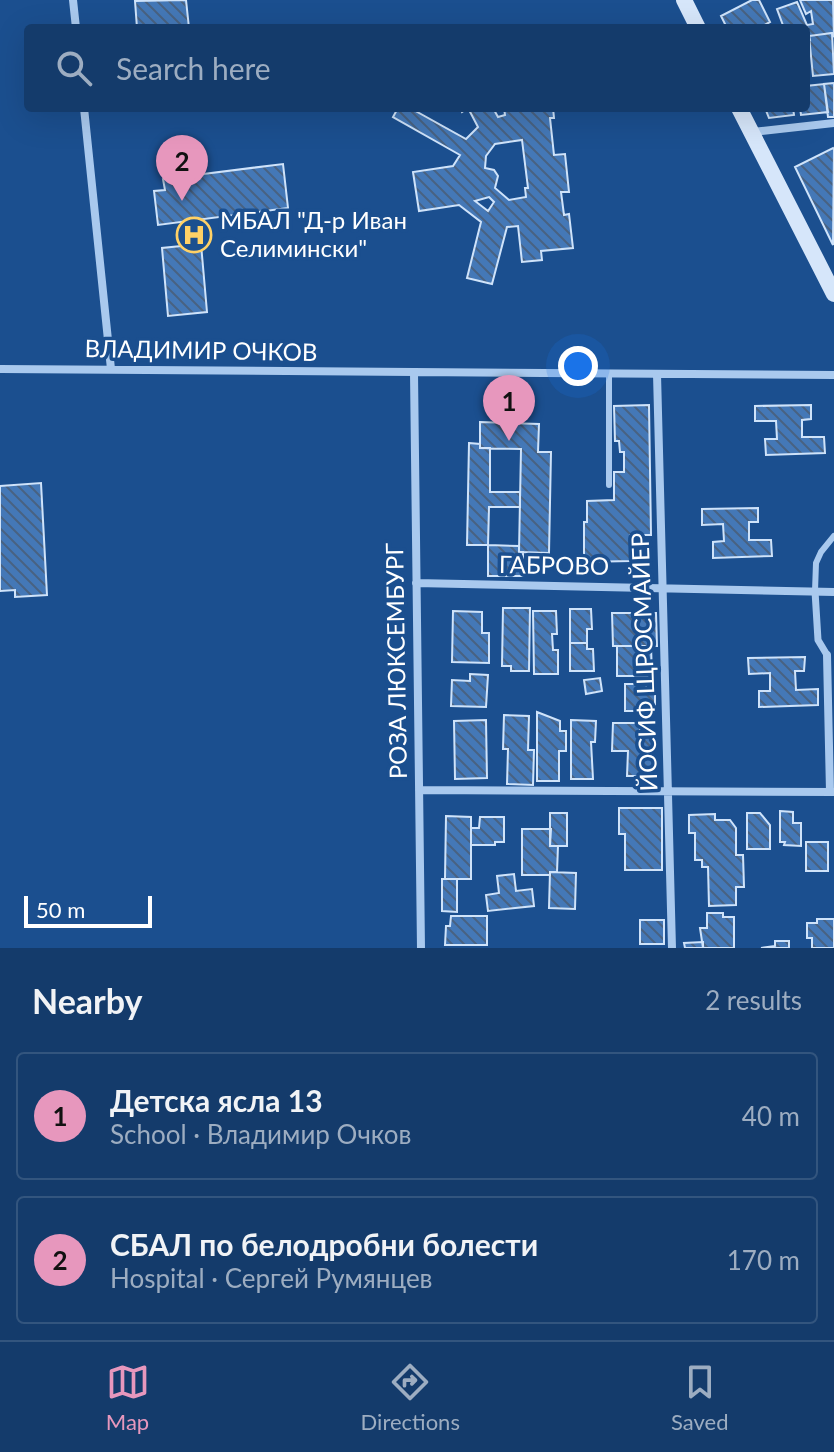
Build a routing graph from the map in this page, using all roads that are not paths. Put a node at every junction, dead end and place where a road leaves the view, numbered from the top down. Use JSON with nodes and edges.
{"nodes":[{"id":1,"x":73,"y":0,"type":"edge"},
{"id":2,"x":684,"y":0,"type":"edge"},
{"id":3,"x":76,"y":24,"type":"edge"},
{"id":4,"x":696,"y":24,"type":"edge"},
{"id":5,"x":84,"y":112,"type":"edge"},
{"id":6,"x":741,"y":112,"type":"edge"},
{"id":7,"x":834,"y":123,"type":"edge"},
{"id":8,"x":752,"y":132,"type":"junction"},
{"id":9,"x":834,"y":294,"type":"edge"},
{"id":10,"x":0,"y":369,"type":"edge"},
{"id":11,"x":111,"y":369,"type":"junction"},
{"id":12,"x":414,"y":373,"type":"junction"},
{"id":13,"x":609,"y":374,"type":"junction"},
{"id":14,"x":657,"y":374,"type":"junction"},
{"id":15,"x":834,"y":375,"type":"edge"},
{"id":16,"x":609,"y":485,"type":"dead end"},
{"id":17,"x":834,"y":536,"type":"edge"},
{"id":18,"x":416,"y":583,"type":"junction"},
{"id":19,"x":663,"y":588,"type":"junction"},
{"id":20,"x":815,"y":591,"type":"junction"},
{"id":21,"x":834,"y":592,"type":"edge"},
{"id":22,"x":827,"y":655,"type":"joint"},
{"id":23,"x":419,"y":790,"type":"junction"},
{"id":24,"x":668,"y":791,"type":"junction"},
{"id":25,"x":832,"y":792,"type":"edge"},
{"id":26,"x":421,"y":948,"type":"edge"},
{"id":27,"x":672,"y":948,"type":"edge"}],
"edges":[{"from":1,"to":3,"type":"street"},
{"from":2,"to":4,"type":"main road"},
{"from":5,"to":11,"type":"street"},
{"from":6,"to":8,"type":"main road"},
{"from":7,"to":8,"type":"street"},
{"from":8,"to":9,"type":"main road"},
{"from":10,"to":11,"type":"street","name":"ВЛАДИМИР ОЧКОВ"},
{"from":11,"to":12,"type":"street","name":"ВЛАДИМИР ОЧКОВ"},
{"from":12,"to":13,"type":"street","name":"ВЛАДИМИР ОЧКОВ"},
{"from":12,"to":18,"type":"street","name":"РОЗА ЛЮКСЕМБУРГ"},
{"from":13,"to":14,"type":"street","name":"ВЛАДИМИР ОЧКОВ"},
{"from":13,"to":16,"type":"lane"},
{"from":14,"to":15,"type":"street","name":"ВЛАДИМИР ОЧКОВ"},
{"from":14,"to":19,"type":"street","name":"ЙОСИФ ЩРОСМАЙЕР"},
{"from":17,"to":20,"type":"lane"},
{"from":18,"to":19,"type":"street","name":"ГАБРОВО"},
{"from":18,"to":23,"type":"street","name":"РОЗА ЛЮКСЕМБУРГ"},
{"from":19,"to":20,"type":"street","name":"ГАБРОВО"},
{"from":19,"to":24,"type":"street","name":"ЙОСИФ ЩРОСМАЙЕР"},
{"from":20,"to":21,"type":"street","name":"ГАБРОВО"},
{"from":20,"to":22,"type":"street"},
{"from":22,"to":25,"type":"street"},
{"from":23,"to":24,"type":"street"},
{"from":23,"to":26,"type":"street","name":"РОЗА ЛЮКСЕМБУРГ"},
{"from":24,"to":25,"type":"street"},
{"from":24,"to":27,"type":"street","name":"ЙОСИФ ЩРОСМАЙЕР"}]}
